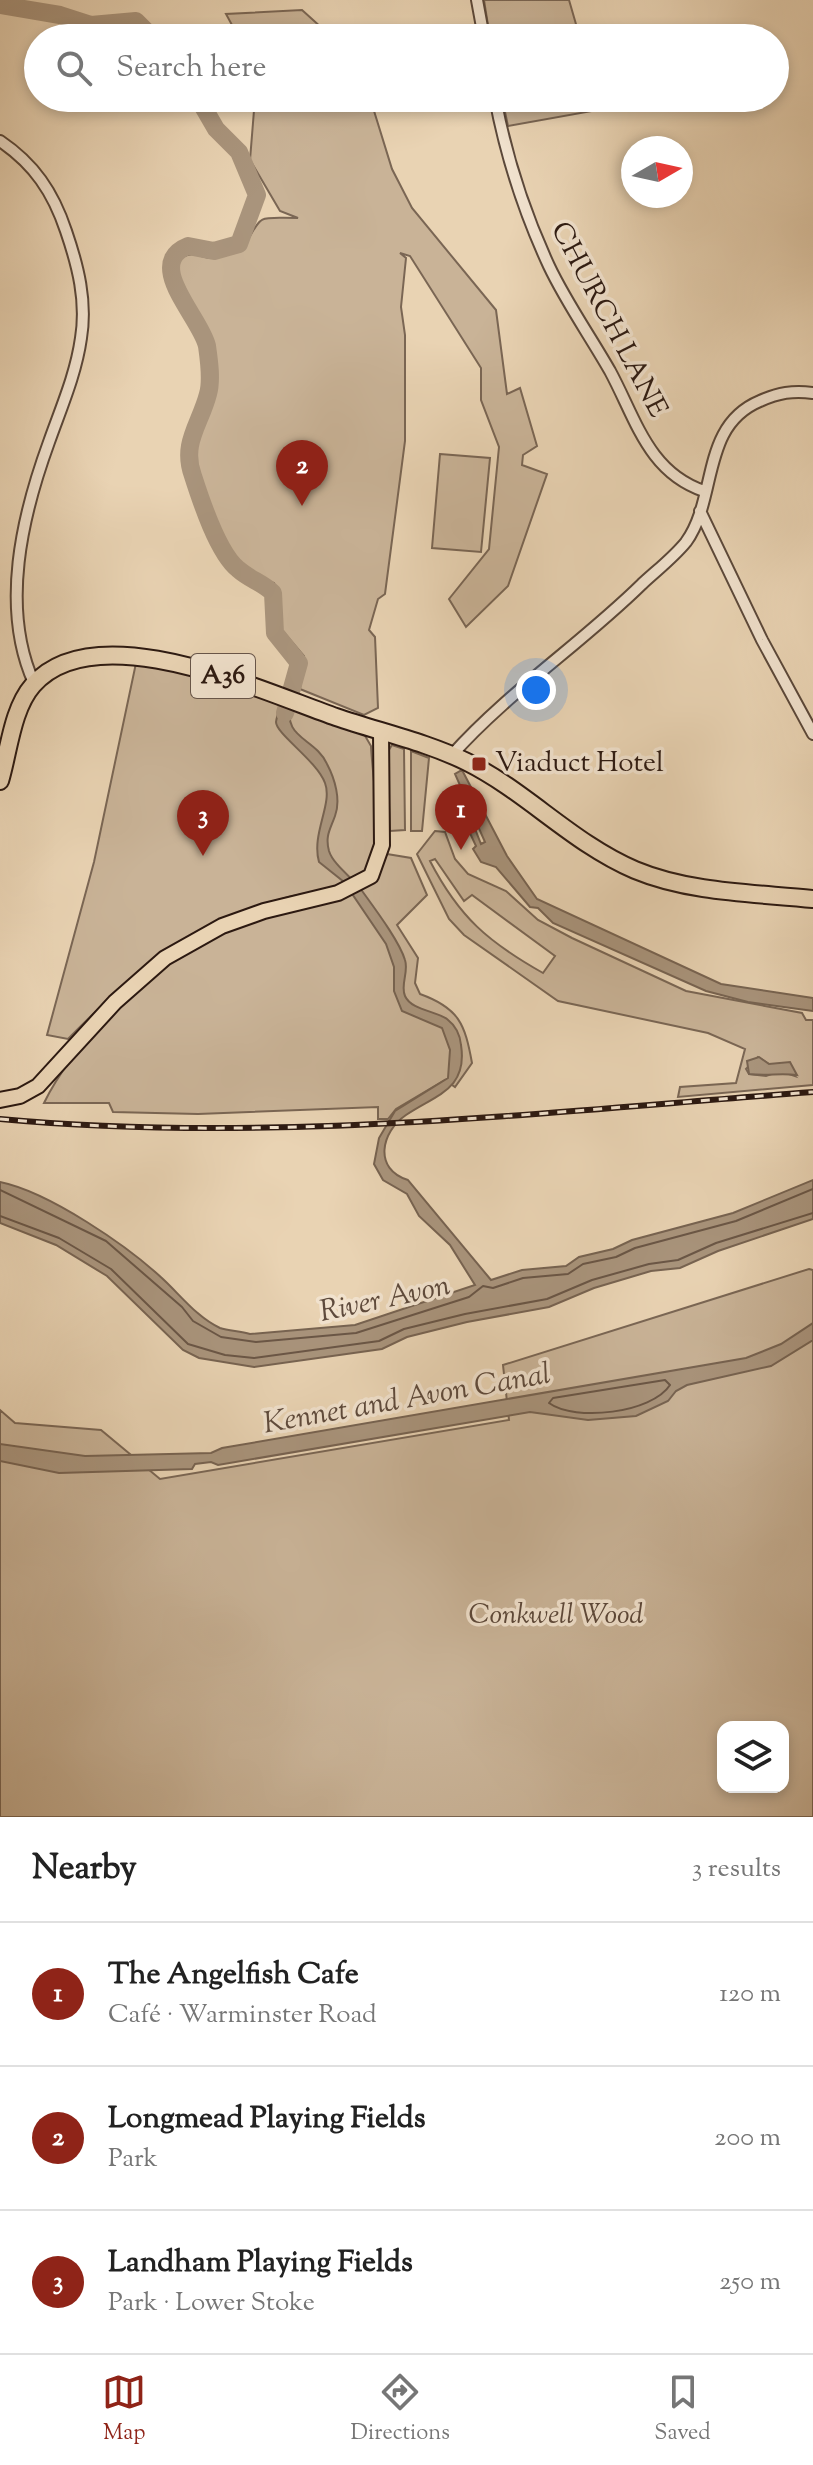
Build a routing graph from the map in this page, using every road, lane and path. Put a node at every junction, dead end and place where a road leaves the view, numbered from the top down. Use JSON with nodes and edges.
{"nodes":[{"id":1,"x":477,"y":0,"type":"edge"},
{"id":2,"x":481,"y":24,"type":"edge"},
{"id":3,"x":498,"y":112,"type":"edge"},
{"id":4,"x":0,"y":141,"type":"edge"},
{"id":5,"x":813,"y":393,"type":"edge"},
{"id":6,"x":704,"y":491,"type":"junction"},
{"id":7,"x":700,"y":511,"type":"junction"},
{"id":8,"x":34,"y":683,"type":"junction"},
{"id":9,"x":381,"y":732,"type":"junction"},
{"id":10,"x":813,"y":734,"type":"edge"},
{"id":11,"x":460,"y":754,"type":"junction"},
{"id":12,"x":0,"y":781,"type":"edge"},
{"id":13,"x":813,"y":899,"type":"edge"},
{"id":14,"x":0,"y":1100,"type":"edge"}],
"edges":[{"from":1,"to":2,"type":"street"},
{"from":3,"to":6,"type":"street","name":"CHURCH LANE"},
{"from":4,"to":8,"type":"street"},
{"from":5,"to":6,"type":"street"},
{"from":6,"to":7,"type":"street"},
{"from":7,"to":10,"type":"street"},
{"from":7,"to":11,"type":"street"},
{"from":8,"to":9,"type":"highway","number":"A36"},
{"from":8,"to":12,"type":"highway"},
{"from":9,"to":11,"type":"highway","number":"A36"},
{"from":9,"to":14,"type":"main road"},
{"from":11,"to":13,"type":"highway","number":"A36"}]}
